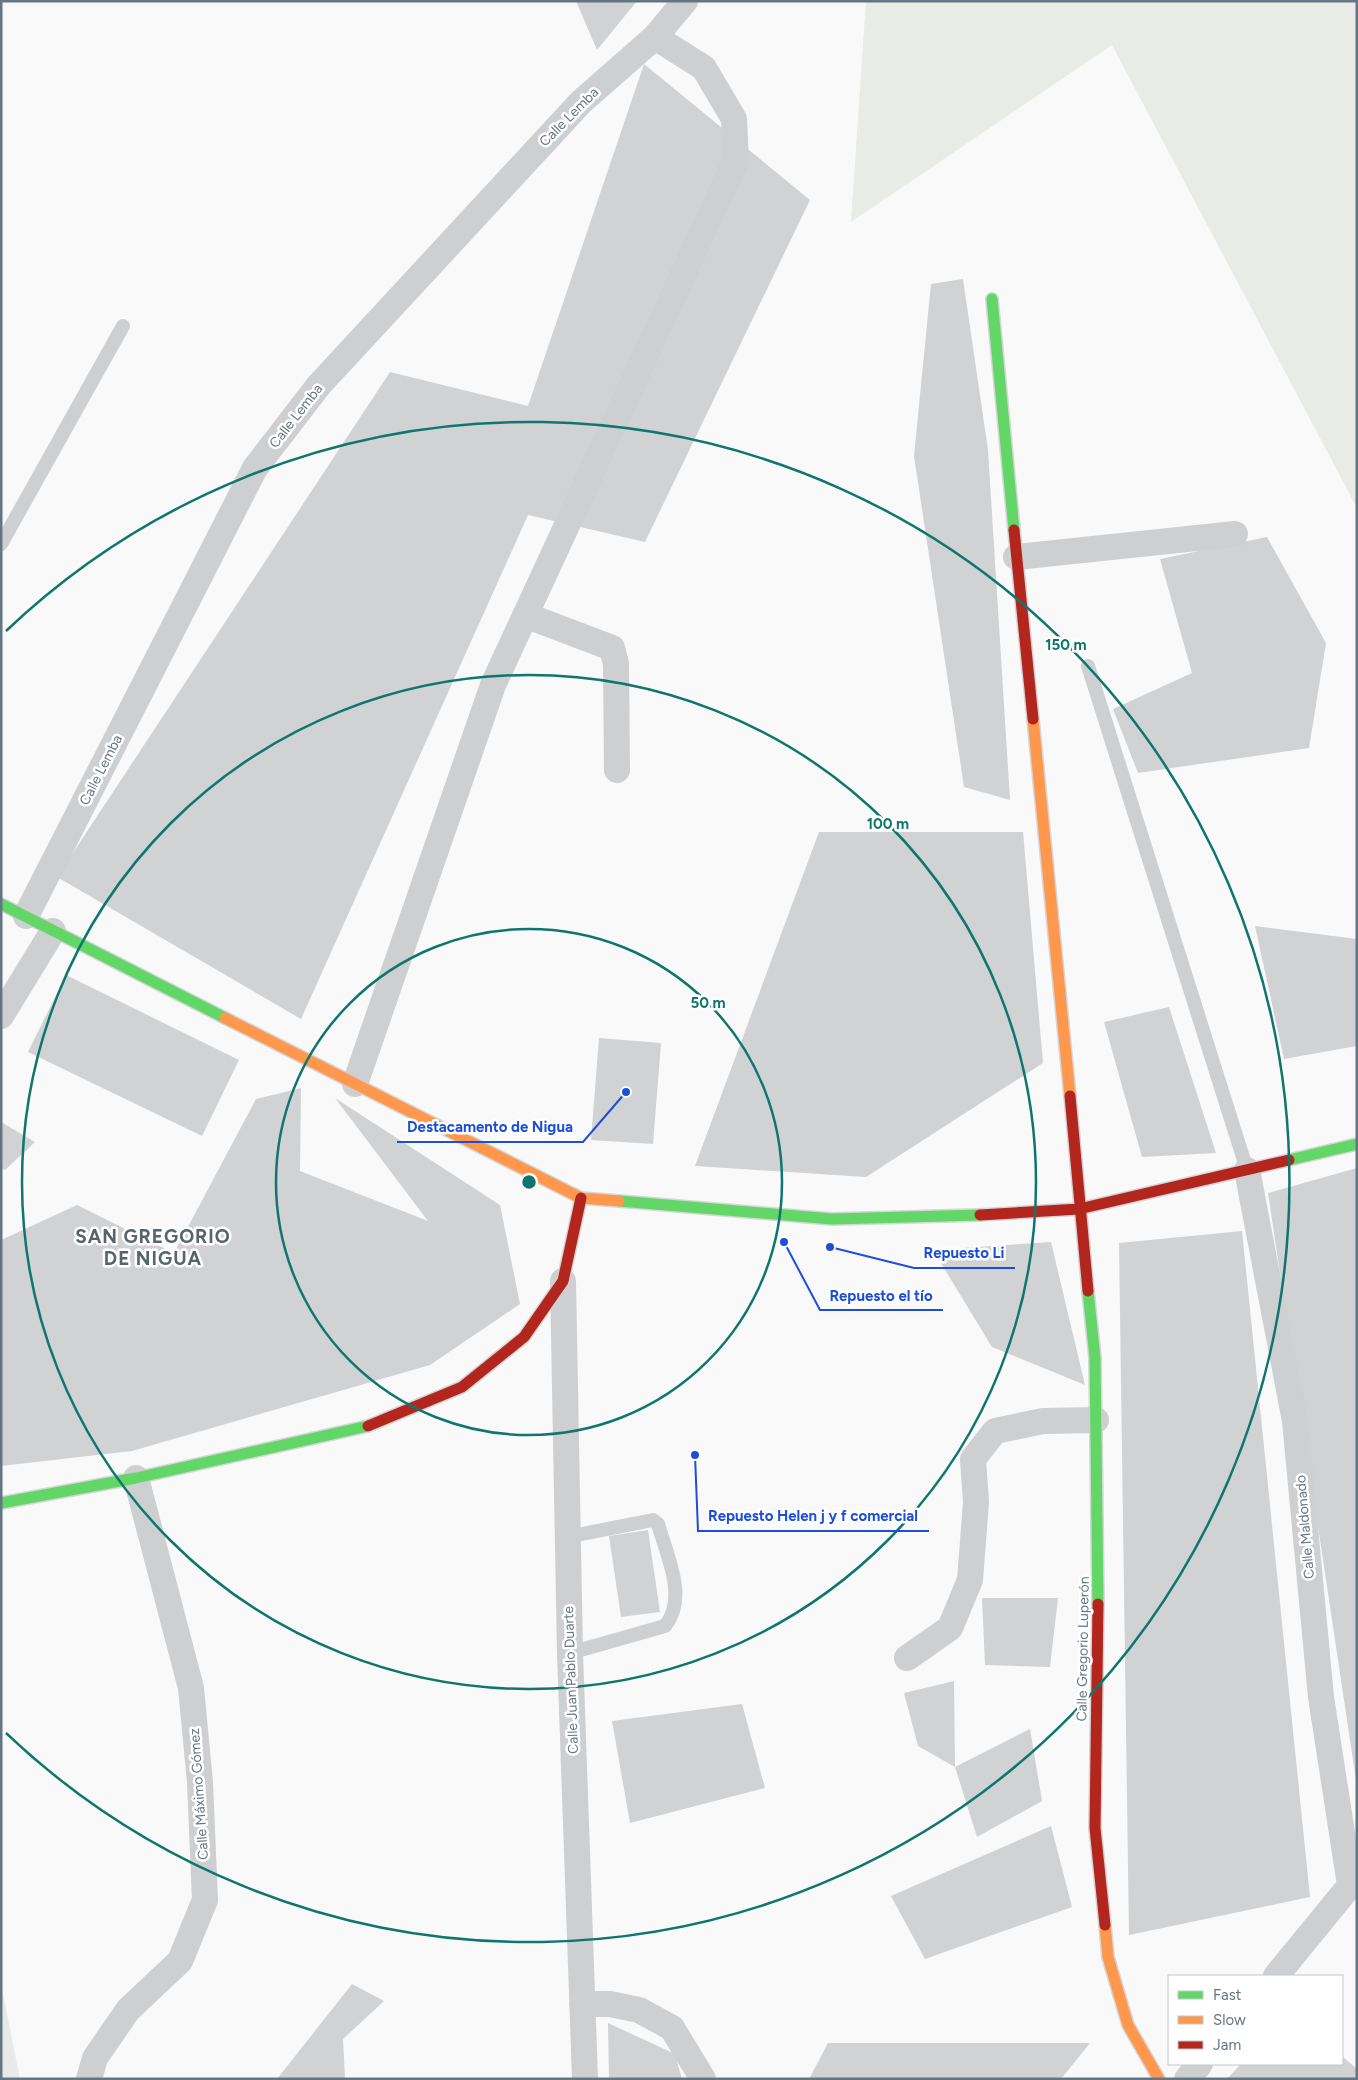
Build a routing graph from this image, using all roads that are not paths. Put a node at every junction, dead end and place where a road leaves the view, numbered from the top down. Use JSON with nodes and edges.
{"nodes":[{"id":1,"x":685,"y":1,"type":"edge"},
{"id":2,"x":655,"y":37,"type":"junction"},
{"id":3,"x":992,"y":299,"type":"dead end"},
{"id":4,"x":123,"y":326,"type":"dead end"},
{"id":5,"x":1235,"y":534,"type":"dead end"},
{"id":6,"x":1,"y":544,"type":"edge"},
{"id":7,"x":1016,"y":557,"type":"junction"},
{"id":8,"x":525,"y":615,"type":"junction"},
{"id":9,"x":1088,"y":666,"type":"dead end"},
{"id":10,"x":617,"y":770,"type":"dead end"},
{"id":11,"x":1,"y":904,"type":"edge"},
{"id":12,"x":26,"y":916,"type":"junction"},
{"id":13,"x":53,"y":931,"type":"junction"},
{"id":14,"x":1,"y":1016,"type":"edge"},
{"id":15,"x":355,"y":1084,"type":"junction"},
{"id":16,"x":1357,"y":1144,"type":"edge"},
{"id":17,"x":1247,"y":1170,"type":"junction"},
{"id":18,"x":581,"y":1198,"type":"junction"},
{"id":19,"x":1079,"y":1209,"type":"junction"},
{"id":20,"x":563,"y":1281,"type":"junction"},
{"id":21,"x":1096,"y":1420,"type":"junction"},
{"id":22,"x":136,"y":1478,"type":"junction"},
{"id":23,"x":1,"y":1503,"type":"edge"},
{"id":24,"x":567,"y":1537,"type":"junction"},
{"id":25,"x":570,"y":1653,"type":"junction"},
{"id":26,"x":906,"y":1658,"type":"dead end"},
{"id":27,"x":1353,"y":1881,"type":"edge"},
{"id":28,"x":1277,"y":1975,"type":"edge"},
{"id":29,"x":582,"y":2004,"type":"junction"},
{"id":30,"x":1199,"y":2065,"type":"edge"},
{"id":31,"x":89,"y":2079,"type":"edge"},
{"id":32,"x":585,"y":2079,"type":"edge"},
{"id":33,"x":703,"y":2079,"type":"edge"},
{"id":34,"x":1159,"y":2079,"type":"edge"},
{"id":35,"x":1187,"y":2079,"type":"edge"}],
"edges":[{"from":1,"to":2,"type":"street","name":"Calle Lemba"},
{"from":2,"to":8,"type":"street"},
{"from":2,"to":12,"type":"street","name":"Calle Lemba"},
{"from":3,"to":7,"type":"street","name":"Calle Gregorio Luperón"},
{"from":4,"to":6,"type":"lane"},
{"from":5,"to":7,"type":"street"},
{"from":7,"to":19,"type":"street","name":"Calle Gregorio Luperón"},
{"from":8,"to":10,"type":"street"},
{"from":8,"to":15,"type":"street"},
{"from":9,"to":17,"type":"lane"},
{"from":11,"to":12,"type":"street"},
{"from":12,"to":13,"type":"street"},
{"from":13,"to":14,"type":"street"},
{"from":13,"to":15,"type":"street"},
{"from":15,"to":18,"type":"street"},
{"from":16,"to":17,"type":"street"},
{"from":17,"to":19,"type":"street"},
{"from":17,"to":27,"type":"street","name":"Calle Maldonado"},
{"from":18,"to":19,"type":"street"},
{"from":18,"to":20,"type":"street"},
{"from":19,"to":21,"type":"street","name":"Calle Gregorio Luperón"},
{"from":20,"to":22,"type":"street"},
{"from":20,"to":24,"type":"street","name":"Calle Juan Pablo Duarte"},
{"from":21,"to":26,"type":"street"},
{"from":21,"to":34,"type":"street","name":"Calle Gregorio Luperón"},
{"from":22,"to":23,"type":"street"},
{"from":22,"to":31,"type":"street","name":"Calle Máximo Gómez"},
{"from":24,"to":25,"type":"street","name":"Calle Juan Pablo Duarte"},
{"from":24,"to":25,"type":"lane"},
{"from":25,"to":29,"type":"street","name":"Calle Juan Pablo Duarte"},
{"from":27,"to":28,"type":"street"},
{"from":29,"to":32,"type":"street","name":"Calle Juan Pablo Duarte"},
{"from":29,"to":33,"type":"street"},
{"from":30,"to":35,"type":"street"}]}
